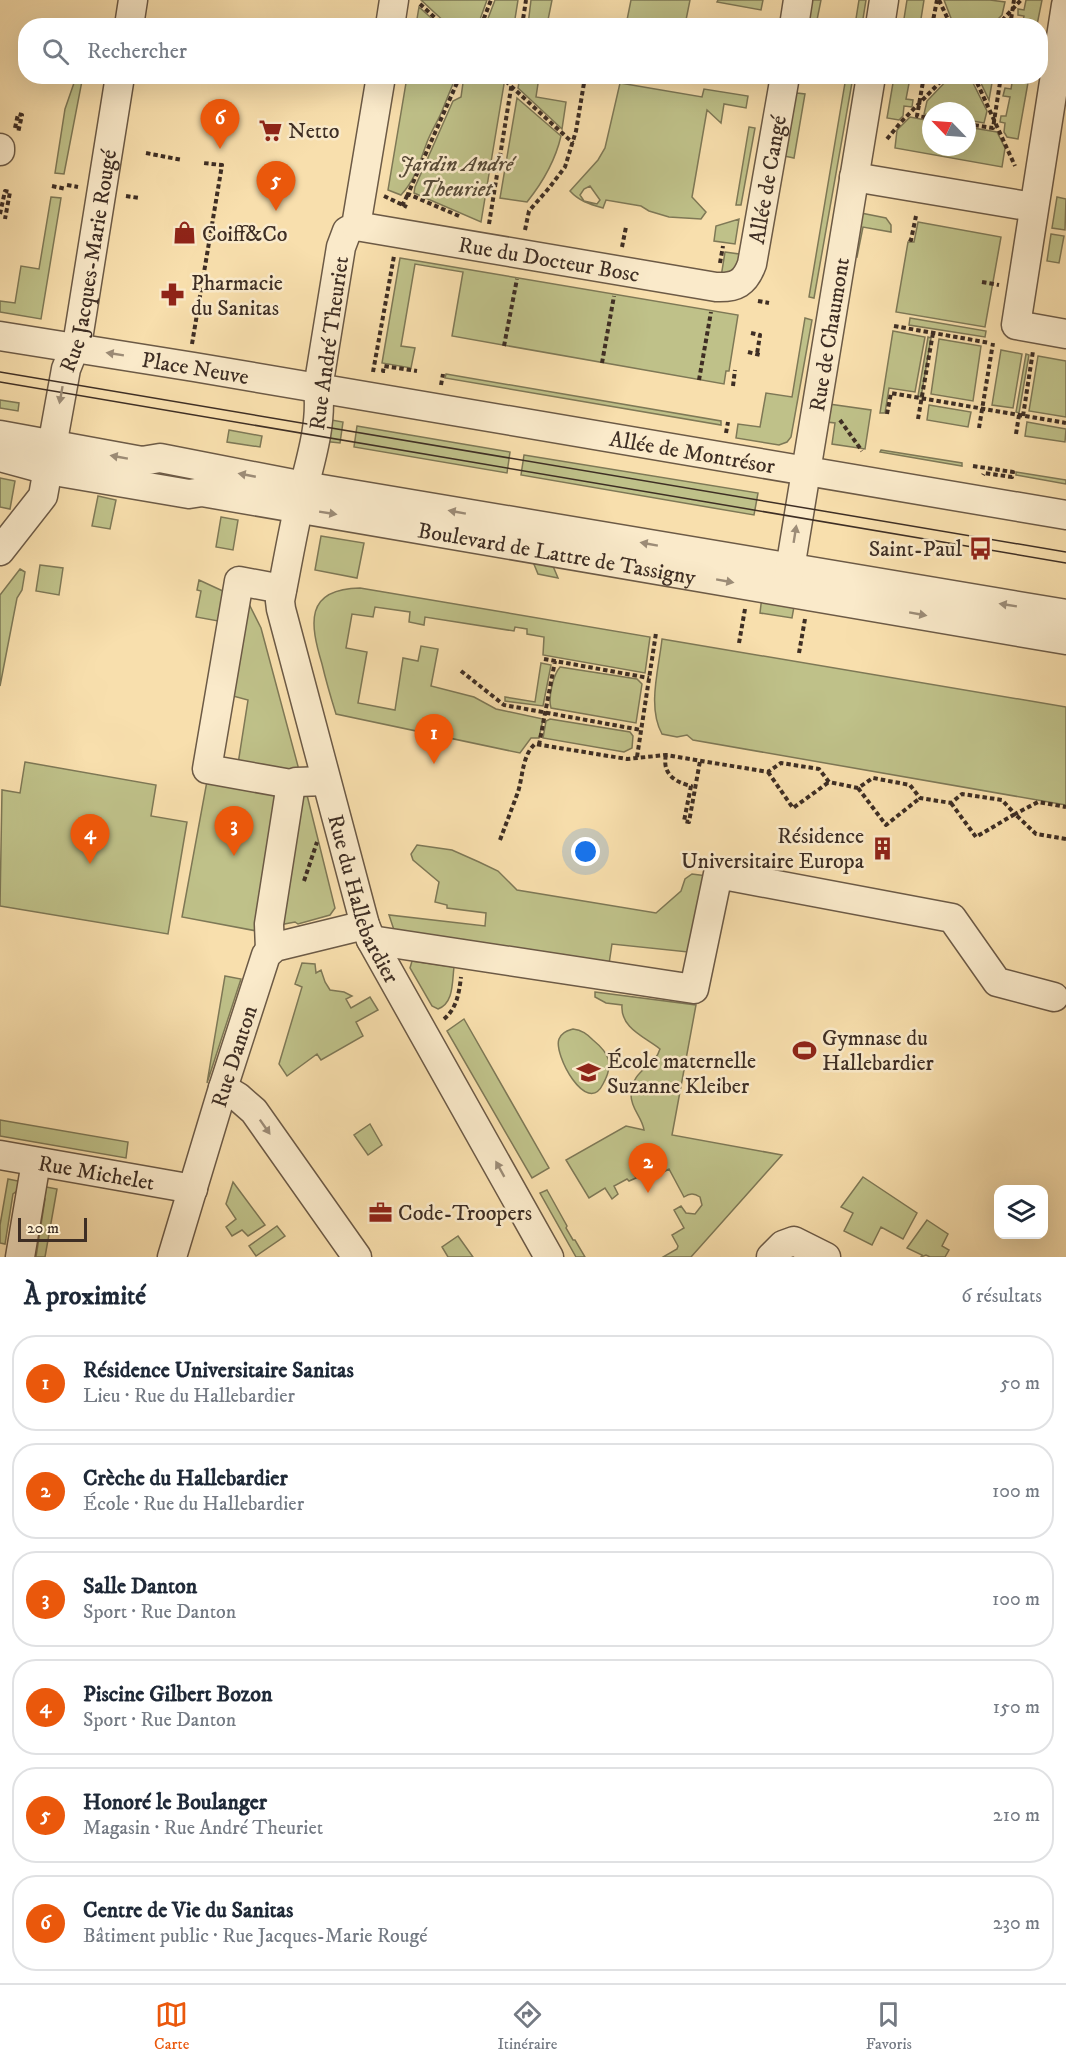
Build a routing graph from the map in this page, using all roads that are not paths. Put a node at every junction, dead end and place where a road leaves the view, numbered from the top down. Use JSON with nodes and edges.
{"nodes":[{"id":1,"x":133,"y":0,"type":"edge"},
{"id":2,"x":394,"y":0,"type":"edge"},
{"id":3,"x":798,"y":0,"type":"edge"},
{"id":4,"x":884,"y":0,"type":"edge"},
{"id":5,"x":1066,"y":5,"type":"edge"},
{"id":6,"x":130,"y":18,"type":"edge"},
{"id":7,"x":391,"y":18,"type":"edge"},
{"id":8,"x":795,"y":18,"type":"edge"},
{"id":9,"x":881,"y":18,"type":"edge"},
{"id":10,"x":119,"y":84,"type":"edge"},
{"id":11,"x":380,"y":84,"type":"edge"},
{"id":12,"x":784,"y":84,"type":"edge"},
{"id":13,"x":870,"y":84,"type":"edge"},
{"id":14,"x":854,"y":177,"type":"junction"},
{"id":15,"x":1033,"y":207,"type":"junction"},
{"id":16,"x":356,"y":226,"type":"junction"},
{"id":17,"x":743,"y":282,"type":"joint"},
{"id":18,"x":1066,"y":334,"type":"edge"},
{"id":19,"x":0,"y":336,"type":"edge"},
{"id":20,"x":74,"y":347,"type":"junction"},
{"id":21,"x":318,"y":388,"type":"junction"},
{"id":22,"x":0,"y":435,"type":"edge"},
{"id":23,"x":50,"y":457,"type":"junction"},
{"id":24,"x":0,"y":458,"type":"edge"},
{"id":25,"x":805,"y":471,"type":"junction"},
{"id":26,"x":301,"y":497,"type":"junction"},
{"id":27,"x":1066,"y":515,"type":"edge"},
{"id":28,"x":0,"y":551,"type":"edge"},
{"id":29,"x":788,"y":580,"type":"junction"},
{"id":30,"x":282,"y":589,"type":"junction"},
{"id":31,"x":1066,"y":614,"type":"edge"},
{"id":32,"x":1066,"y":640,"type":"edge"},
{"id":33,"x":326,"y":781,"type":"junction"},
{"id":34,"x":291,"y":784,"type":"junction"},
{"id":35,"x":368,"y":933,"type":"junction"},
{"id":36,"x":270,"y":950,"type":"junction"},
{"id":37,"x":1054,"y":997,"type":"dead end"},
{"id":38,"x":223,"y":1088,"type":"junction"},
{"id":39,"x":0,"y":1155,"type":"edge"},
{"id":40,"x":36,"y":1162,"type":"junction"},
{"id":41,"x":193,"y":1189,"type":"junction"},
{"id":42,"x":20,"y":1257,"type":"edge"},
{"id":43,"x":172,"y":1257,"type":"edge"},
{"id":44,"x":357,"y":1257,"type":"edge"},
{"id":45,"x":549,"y":1257,"type":"edge"},
{"id":46,"x":771,"y":1257,"type":"edge"},
{"id":47,"x":826,"y":1257,"type":"edge"}],
"edges":[{"from":1,"to":6,"type":"street"},
{"from":2,"to":7,"type":"street"},
{"from":3,"to":8,"type":"street"},
{"from":4,"to":9,"type":"street"},
{"from":5,"to":15,"type":"street"},
{"from":10,"to":20,"type":"street","name":"Rue Jacques-Marie Rougé"},
{"from":11,"to":16,"type":"street","name":"Rue André Theuriet"},
{"from":12,"to":17,"type":"street","name":"Allée de Cangé"},
{"from":13,"to":14,"type":"street","name":"Rue de Chaumont"},
{"from":14,"to":15,"type":"street"},
{"from":14,"to":25,"type":"street","name":"Rue de Chaumont"},
{"from":15,"to":18,"type":"street"},
{"from":16,"to":17,"type":"street","name":"Rue du Docteur Bosc"},
{"from":16,"to":21,"type":"street","name":"Rue André Theuriet"},
{"from":19,"to":20,"type":"street","name":"Place Neuve"},
{"from":21,"to":20,"type":"street","name":"Place Neuve","one_way":true},
{"from":20,"to":23,"type":"street","name":"Rue Jacques-Marie Rougé","one_way":true},
{"from":21,"to":25,"type":"street","name":"Allée de Montrésor"},
{"from":21,"to":26,"type":"street","name":"Rue André Theuriet"},
{"from":22,"to":23,"type":"street"},
{"from":23,"to":24,"type":"street"},
{"from":23,"to":26,"type":"street","name":"Boulevard de Lattre de Tassigny"},
{"from":23,"to":28,"type":"street","name":"Rue Jacques-Marie Rougé"},
{"from":25,"to":27,"type":"street","name":"Allée de Montrésor"},
{"from":29,"to":25,"type":"street","name":"Rue de Chaumont","one_way":true},
{"from":26,"to":29,"type":"street","name":"Boulevard de Lattre de Tassigny"},
{"from":26,"to":30,"type":"street","name":"Rue du Hallebardier"},
{"from":31,"to":29,"type":"street","name":"Boulevard de Lattre de Tassigny","one_way":true},
{"from":29,"to":32,"type":"street","name":"Boulevard de Lattre de Tassigny","one_way":true},
{"from":30,"to":33,"type":"street","name":"Rue du Hallebardier"},
{"from":30,"to":34,"type":"street"},
{"from":33,"to":34,"type":"street"},
{"from":33,"to":35,"type":"street","name":"Rue du Hallebardier"},
{"from":34,"to":36,"type":"street"},
{"from":35,"to":36,"type":"street"},
{"from":35,"to":37,"type":"street"},
{"from":45,"to":35,"type":"street","name":"Rue du Hallebardier","one_way":true},
{"from":36,"to":38,"type":"street","name":"Rue Danton"},
{"from":38,"to":41,"type":"street","name":"Rue Danton"},
{"from":38,"to":44,"type":"street","one_way":true},
{"from":39,"to":40,"type":"street","name":"Rue Michelet"},
{"from":40,"to":41,"type":"street","name":"Rue Michelet"},
{"from":40,"to":42,"type":"street"},
{"from":41,"to":43,"type":"street","name":"Rue Danton"},
{"from":46,"to":47,"type":"street"}]}
